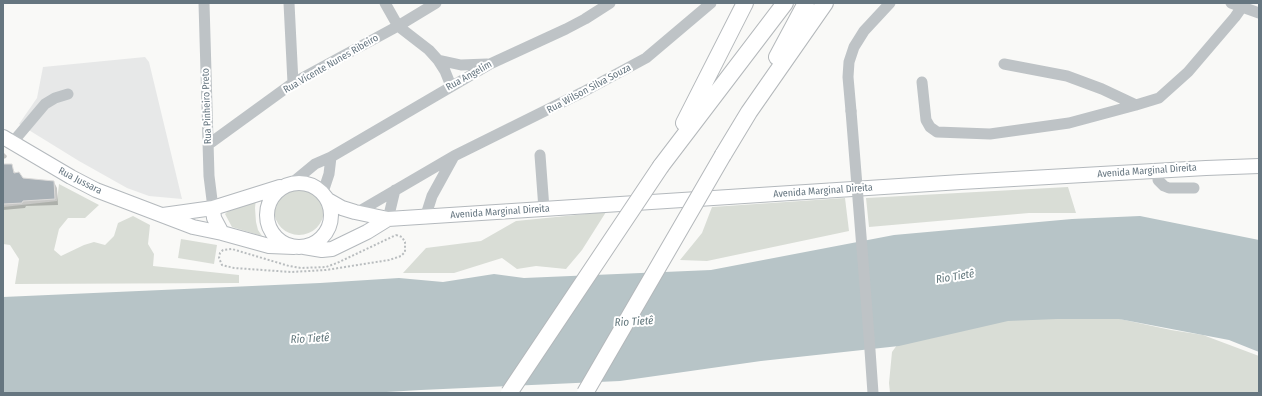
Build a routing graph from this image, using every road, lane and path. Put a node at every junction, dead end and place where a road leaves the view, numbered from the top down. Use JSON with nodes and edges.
{"nodes":[{"id":1,"x":204,"y":3,"type":"edge"},
{"id":2,"x":289,"y":3,"type":"edge"},
{"id":3,"x":436,"y":3,"type":"edge"},
{"id":4,"x":610,"y":3,"type":"edge"},
{"id":5,"x":711,"y":3,"type":"edge"},
{"id":6,"x":745,"y":3,"type":"edge"},
{"id":7,"x":785,"y":3,"type":"edge"},
{"id":8,"x":806,"y":3,"type":"edge"},
{"id":9,"x":825,"y":3,"type":"edge"},
{"id":10,"x":890,"y":3,"type":"edge"},
{"id":11,"x":385,"y":4,"type":"edge"},
{"id":12,"x":1236,"y":5,"type":"edge"},
{"id":13,"x":1259,"y":13,"type":"edge"},
{"id":14,"x":414,"y":16,"type":"junction"},
{"id":15,"x":398,"y":26,"type":"junction"},
{"id":16,"x":412,"y":38,"type":"junction"},
{"id":17,"x":438,"y":60,"type":"junction"},
{"id":18,"x":490,"y":64,"type":"junction"},
{"id":19,"x":1004,"y":64,"type":"dead end"},
{"id":20,"x":922,"y":82,"type":"dead end"},
{"id":21,"x":293,"y":84,"type":"junction"},
{"id":22,"x":451,"y":86,"type":"junction"},
{"id":23,"x":68,"y":94,"type":"dead end"},
{"id":24,"x":1136,"y":105,"type":"junction"},
{"id":25,"x":745,"y":118,"type":"junction"},
{"id":26,"x":8,"y":140,"type":"edge"},
{"id":27,"x":209,"y":144,"type":"junction"},
{"id":28,"x":540,"y":154,"type":"dead end"},
{"id":29,"x":454,"y":156,"type":"junction"},
{"id":30,"x":331,"y":157,"type":"junction"},
{"id":31,"x":664,"y":160,"type":"junction"},
{"id":32,"x":1259,"y":166,"type":"edge"},
{"id":33,"x":1158,"y":171,"type":"junction"},
{"id":34,"x":287,"y":185,"type":"junction"},
{"id":35,"x":1194,"y":188,"type":"dead end"},
{"id":36,"x":395,"y":190,"type":"junction"},
{"id":37,"x":326,"y":196,"type":"junction"},
{"id":38,"x":213,"y":208,"type":"junction"},
{"id":39,"x":544,"y":209,"type":"junction"},
{"id":40,"x":358,"y":212,"type":"junction"},
{"id":41,"x":162,"y":215,"type":"junction"},
{"id":42,"x":425,"y":218,"type":"junction"},
{"id":43,"x":388,"y":219,"type":"junction"},
{"id":44,"x":222,"y":233,"type":"junction"},
{"id":45,"x":298,"y":247,"type":"junction"},
{"id":46,"x":509,"y":393,"type":"edge"},
{"id":47,"x":585,"y":393,"type":"edge"},
{"id":48,"x":872,"y":393,"type":"edge"}],
"edges":[{"from":1,"to":27,"type":"street","name":"Rua Pinheiro Preto"},
{"from":2,"to":21,"type":"street"},
{"from":3,"to":14,"type":"street","name":"Rua Vicente Nunes Ribeiro"},
{"from":4,"to":18,"type":"street","name":"Rua Angelim"},
{"from":5,"to":29,"type":"street","name":"Rua Wilson Silva Souza"},
{"from":6,"to":31,"type":"highway"},
{"from":7,"to":31,"type":"highway"},
{"from":8,"to":25,"type":"highway"},
{"from":9,"to":25,"type":"highway"},
{"from":10,"to":48,"type":"street","bridge":true},
{"from":11,"to":14,"type":"street"},
{"from":11,"to":15,"type":"street"},
{"from":12,"to":13,"type":"street"},
{"from":12,"to":24,"type":"street"},
{"from":14,"to":15,"type":"street","name":"Rua Vicente Nunes Ribeiro"},
{"from":14,"to":16,"type":"street"},
{"from":15,"to":16,"type":"street"},
{"from":15,"to":21,"type":"street","name":"Rua Vicente Nunes Ribeiro"},
{"from":16,"to":17,"type":"street"},
{"from":17,"to":18,"type":"street"},
{"from":17,"to":22,"type":"street"},
{"from":18,"to":22,"type":"street","name":"Rua Angelim"},
{"from":19,"to":24,"type":"street"},
{"from":20,"to":24,"type":"street"},
{"from":21,"to":27,"type":"street","name":"Rua Vicente Nunes Ribeiro"},
{"from":22,"to":30,"type":"street","name":"Rua Angelim"},
{"from":23,"to":26,"type":"street"},
{"from":25,"to":47,"type":"highway","bridge":true},
{"from":26,"to":41,"type":"main road","name":"Rua Jussara"},
{"from":27,"to":38,"type":"street","name":"Rua Pinheiro Preto"},
{"from":28,"to":39,"type":"street"},
{"from":29,"to":36,"type":"street","name":"Rua Wilson Silva Souza"},
{"from":29,"to":42,"type":"street"},
{"from":30,"to":34,"type":"street","name":"Rua Angelim"},
{"from":30,"to":37,"type":"street"},
{"from":31,"to":46,"type":"highway","bridge":true},
{"from":32,"to":33,"type":"main road","name":"Avenida Marginal Direita"},
{"from":33,"to":35,"type":"street"},
{"from":33,"to":39,"type":"main road","name":"Avenida Marginal Direita"},
{"from":34,"to":37,"type":"main road"},
{"from":34,"to":38,"type":"main road","name":"Rua Jussara"},
{"from":34,"to":45,"type":"main road"},
{"from":36,"to":40,"type":"street","name":"Rua Wilson Silva Souza"},
{"from":36,"to":43,"type":"street"},
{"from":37,"to":40,"type":"main road","name":"Avenida Marginal Direita"},
{"from":37,"to":45,"type":"main road"},
{"from":38,"to":41,"type":"main road","name":"Rua Jussara"},
{"from":38,"to":44,"type":"main road"},
{"from":39,"to":42,"type":"main road","name":"Avenida Marginal Direita"},
{"from":40,"to":43,"type":"main road","name":"Avenida Marginal Direita"},
{"from":41,"to":44,"type":"main road","name":"Rua Jussara"},
{"from":42,"to":43,"type":"main road","name":"Avenida Marginal Direita"},
{"from":43,"to":45,"type":"main road"},
{"from":44,"to":45,"type":"main road","name":"Rua Jussara"}]}
